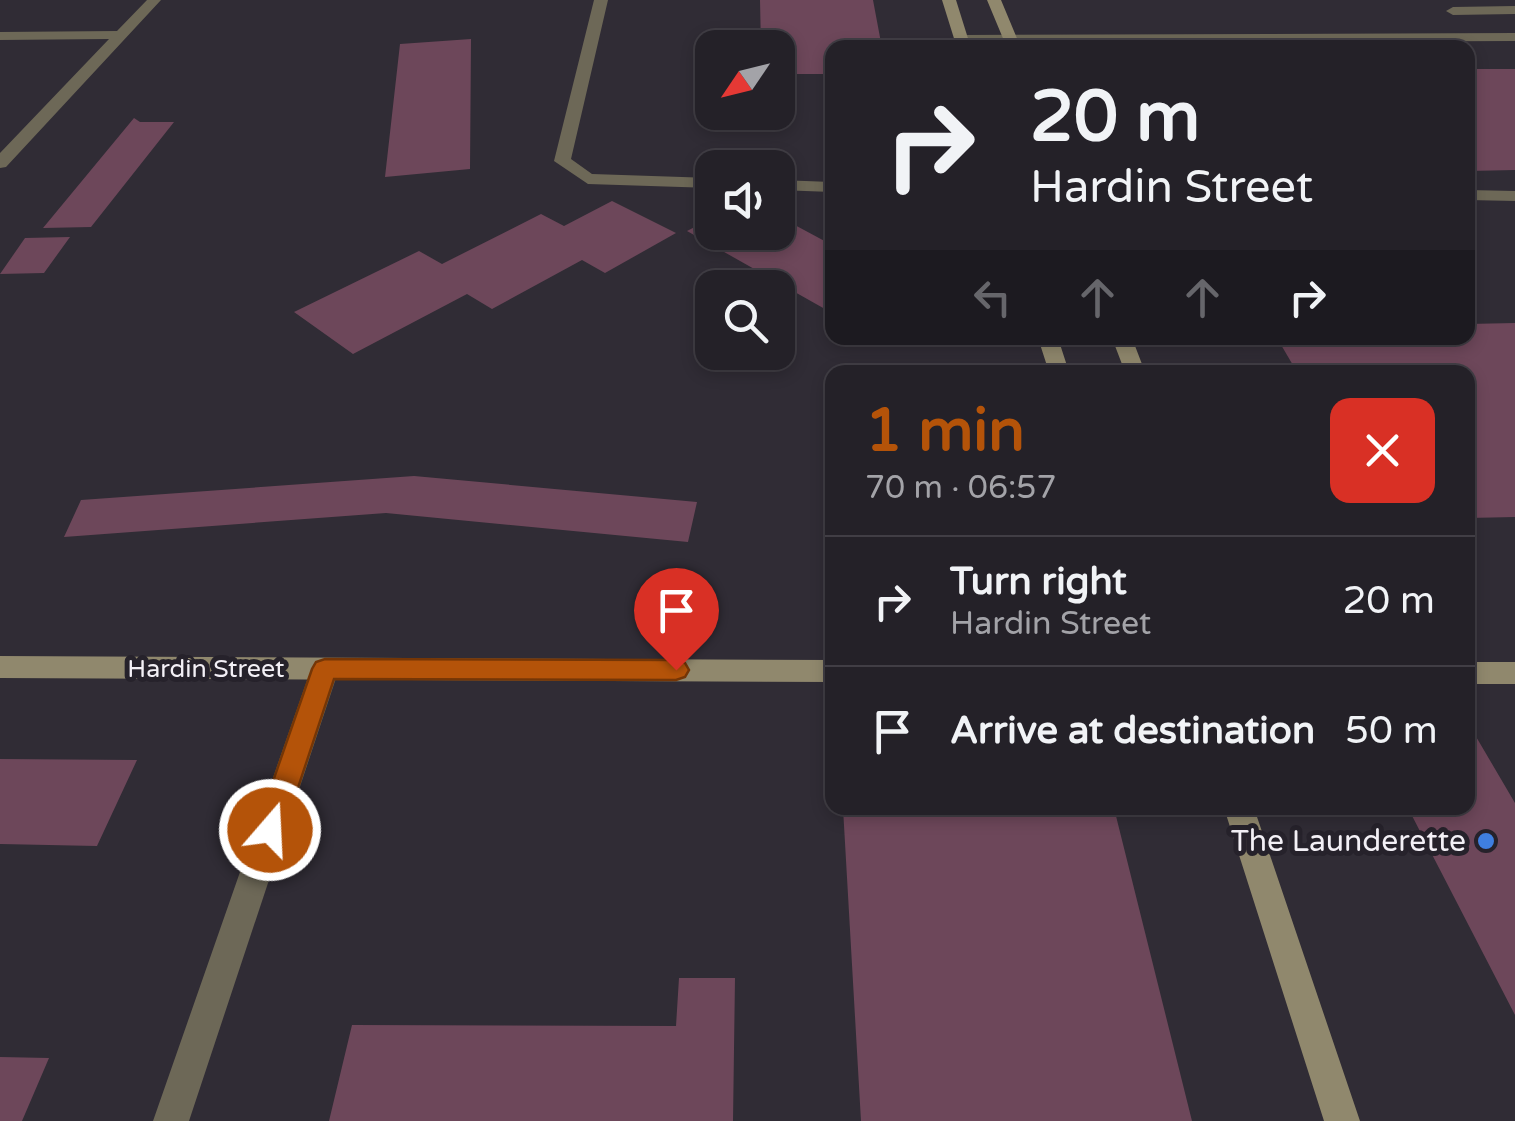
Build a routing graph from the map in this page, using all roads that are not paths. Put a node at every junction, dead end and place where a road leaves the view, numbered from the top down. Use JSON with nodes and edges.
{"nodes":[{"id":1,"x":154,"y":0,"type":"edge"},
{"id":2,"x":600,"y":0,"type":"edge"},
{"id":3,"x":949,"y":0,"type":"edge"},
{"id":4,"x":994,"y":0,"type":"edge"},
{"id":5,"x":1440,"y":0,"type":"edge"},
{"id":6,"x":1513,"y":5,"type":"edge"},
{"id":7,"x":1453,"y":11,"type":"junction"},
{"id":8,"x":119,"y":35,"type":"junction"},
{"id":9,"x":0,"y":36,"type":"edge"},
{"id":10,"x":1484,"y":38,"type":"junction"},
{"id":11,"x":1515,"y":38,"type":"edge"},
{"id":12,"x":962,"y":40,"type":"edge"},
{"id":13,"x":1011,"y":40,"type":"edge"},
{"id":14,"x":1327,"y":40,"type":"edge"},
{"id":15,"x":0,"y":163,"type":"edge"},
{"id":16,"x":695,"y":182,"type":"edge"},
{"id":17,"x":795,"y":186,"type":"edge"},
{"id":18,"x":825,"y":187,"type":"edge"},
{"id":19,"x":1475,"y":195,"type":"edge"},
{"id":20,"x":1515,"y":196,"type":"edge"},
{"id":21,"x":0,"y":667,"type":"edge"},
{"id":22,"x":325,"y":669,"type":"junction"},
{"id":23,"x":825,"y":671,"type":"edge"},
{"id":24,"x":1475,"y":672,"type":"edge"},
{"id":25,"x":1515,"y":673,"type":"edge"},
{"id":26,"x":1241,"y":815,"type":"edge"},
{"id":27,"x":170,"y":1121,"type":"edge"},
{"id":28,"x":1342,"y":1121,"type":"edge"}],
"edges":[{"from":1,"to":8,"type":"street"},
{"from":2,"to":16,"type":"street"},
{"from":3,"to":12,"type":"main road"},
{"from":4,"to":13,"type":"main road"},
{"from":5,"to":7,"type":"street"},
{"from":6,"to":7,"type":"street"},
{"from":7,"to":10,"type":"street"},
{"from":8,"to":9,"type":"street"},
{"from":8,"to":15,"type":"street"},
{"from":10,"to":11,"type":"street"},
{"from":10,"to":14,"type":"street"},
{"from":17,"to":18,"type":"street"},
{"from":19,"to":20,"type":"street"},
{"from":21,"to":22,"type":"main road","name":"Hardin Street"},
{"from":22,"to":23,"type":"main road","name":"Hardin Street"},
{"from":22,"to":27,"type":"street"},
{"from":24,"to":25,"type":"main road"},
{"from":26,"to":28,"type":"main road"}]}
